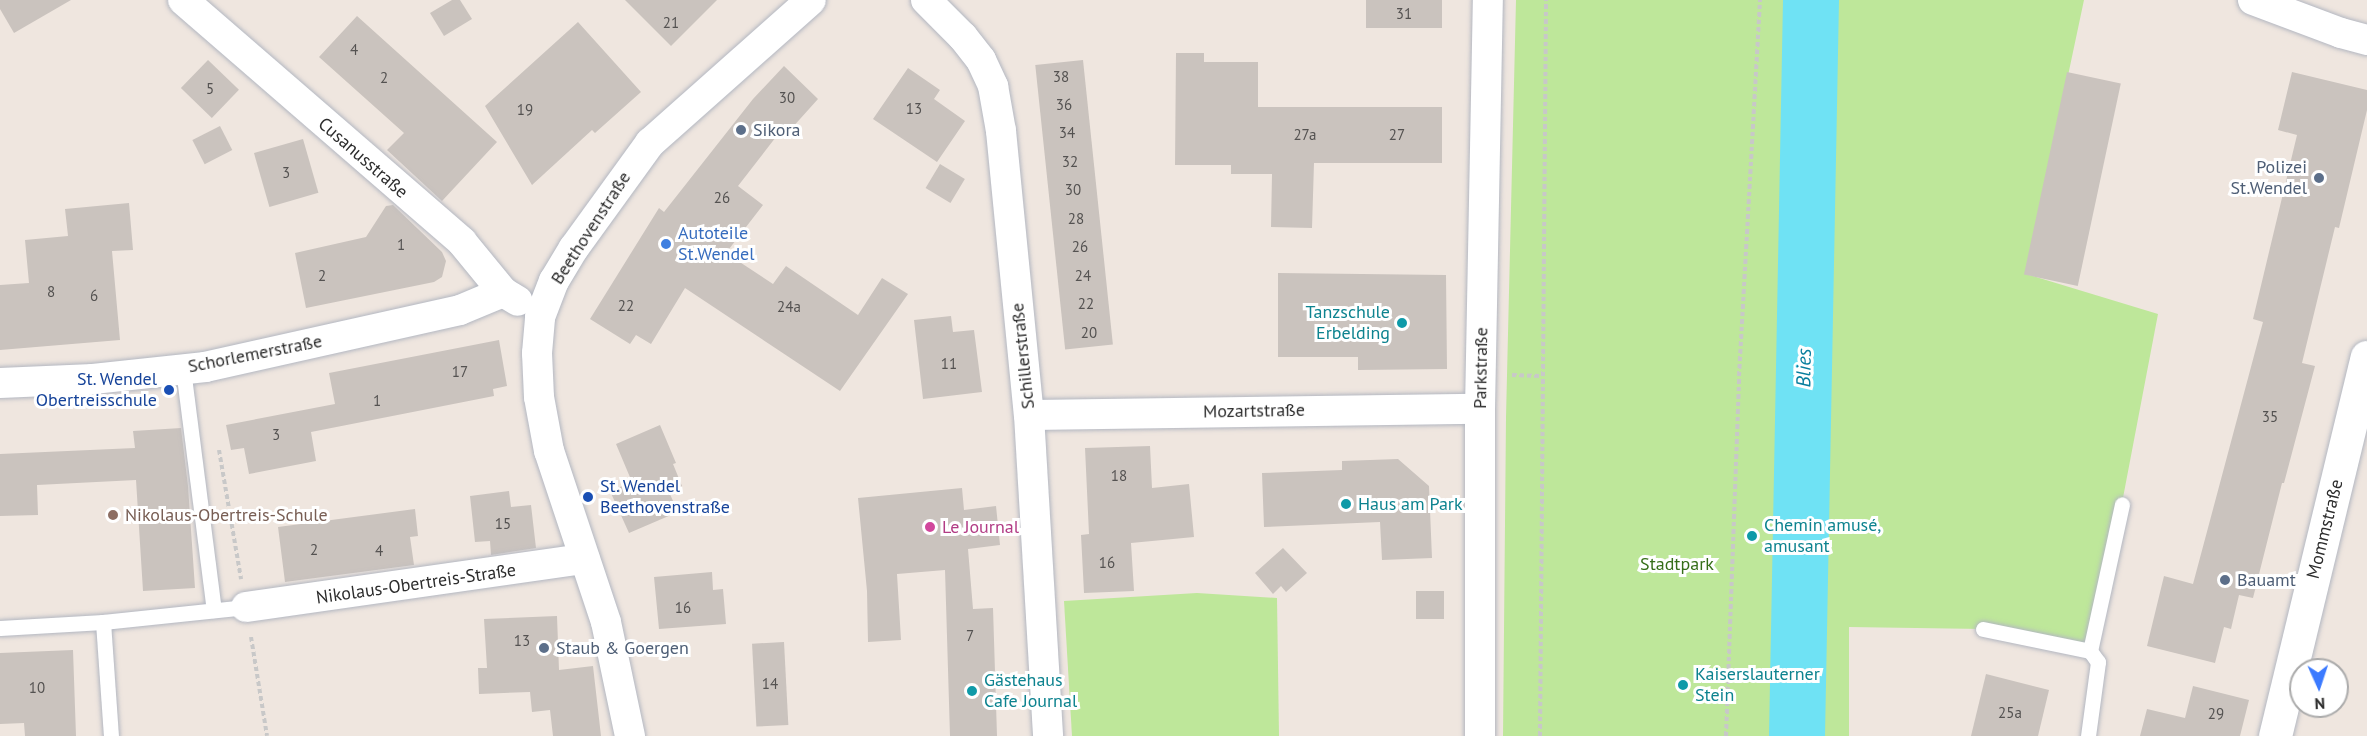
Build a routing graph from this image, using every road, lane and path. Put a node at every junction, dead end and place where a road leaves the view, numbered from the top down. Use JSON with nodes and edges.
{"nodes":[{"id":1,"x":183,"y":0,"type":"edge"},
{"id":2,"x":811,"y":0,"type":"edge"},
{"id":3,"x":926,"y":0,"type":"edge"},
{"id":4,"x":1488,"y":0,"type":"edge"},
{"id":5,"x":1546,"y":0,"type":"edge"},
{"id":6,"x":1760,"y":0,"type":"edge"},
{"id":7,"x":2253,"y":0,"type":"edge"},
{"id":8,"x":2367,"y":40,"type":"edge"},
{"id":9,"x":504,"y":292,"type":"junction"},
{"id":10,"x":540,"y":317,"type":"junction"},
{"id":11,"x":2367,"y":357,"type":"edge"},
{"id":12,"x":183,"y":369,"type":"junction"},
{"id":13,"x":0,"y":383,"type":"edge"},
{"id":14,"x":1480,"y":409,"type":"junction"},
{"id":15,"x":1029,"y":415,"type":"junction"},
{"id":16,"x":219,"y":447,"type":"dead end"},
{"id":17,"x":2122,"y":504,"type":"dead end"},
{"id":18,"x":585,"y":559,"type":"junction"},
{"id":19,"x":246,"y":607,"type":"junction"},
{"id":20,"x":214,"y":610,"type":"junction"},
{"id":21,"x":104,"y":622,"type":"junction"},
{"id":22,"x":0,"y":628,"type":"edge"},
{"id":23,"x":1983,"y":629,"type":"dead end"},
{"id":24,"x":2090,"y":651,"type":"junction"},
{"id":25,"x":111,"y":736,"type":"edge"},
{"id":26,"x":267,"y":736,"type":"edge"},
{"id":27,"x":630,"y":736,"type":"edge"},
{"id":28,"x":1048,"y":736,"type":"edge"},
{"id":29,"x":1480,"y":736,"type":"edge"},
{"id":30,"x":1540,"y":736,"type":"edge"},
{"id":31,"x":1726,"y":736,"type":"edge"},
{"id":32,"x":2088,"y":736,"type":"edge"},
{"id":33,"x":2275,"y":736,"type":"edge"}],
"edges":[{"from":1,"to":9,"type":"street","name":"Cusanusstraße"},
{"from":2,"to":10,"type":"street","name":"Beethovenstraße"},
{"from":3,"to":15,"type":"street","name":"Schillerstraße"},
{"from":4,"to":14,"type":"street","name":"Parkstraße"},
{"from":5,"to":30,"type":"path"},
{"from":6,"to":31,"type":"path"},
{"from":7,"to":8,"type":"street"},
{"from":9,"to":10,"type":"street","name":"Cusanusstraße"},
{"from":9,"to":12,"type":"street","name":"Schorlemerstraße"},
{"from":10,"to":18,"type":"street","name":"Beethovenstraße"},
{"from":11,"to":33,"type":"main road","name":"Mommstraße"},
{"from":12,"to":13,"type":"street","name":"Schorlemerstraße"},
{"from":12,"to":20,"type":"lane"},
{"from":14,"to":15,"type":"street","name":"Mozartstraße"},
{"from":14,"to":29,"type":"street","name":"Parkstraße"},
{"from":15,"to":28,"type":"street","name":"Schillerstraße"},
{"from":16,"to":19,"type":"path"},
{"from":17,"to":24,"type":"lane"},
{"from":18,"to":19,"type":"street","name":"Nikolaus-Obertreis-Straße"},
{"from":18,"to":27,"type":"street","name":"Beethovenstraße"},
{"from":19,"to":20,"type":"lane"},
{"from":19,"to":26,"type":"path"},
{"from":20,"to":21,"type":"lane"},
{"from":21,"to":22,"type":"lane"},
{"from":21,"to":25,"type":"lane"},
{"from":23,"to":24,"type":"lane"},
{"from":24,"to":32,"type":"lane"}]}
